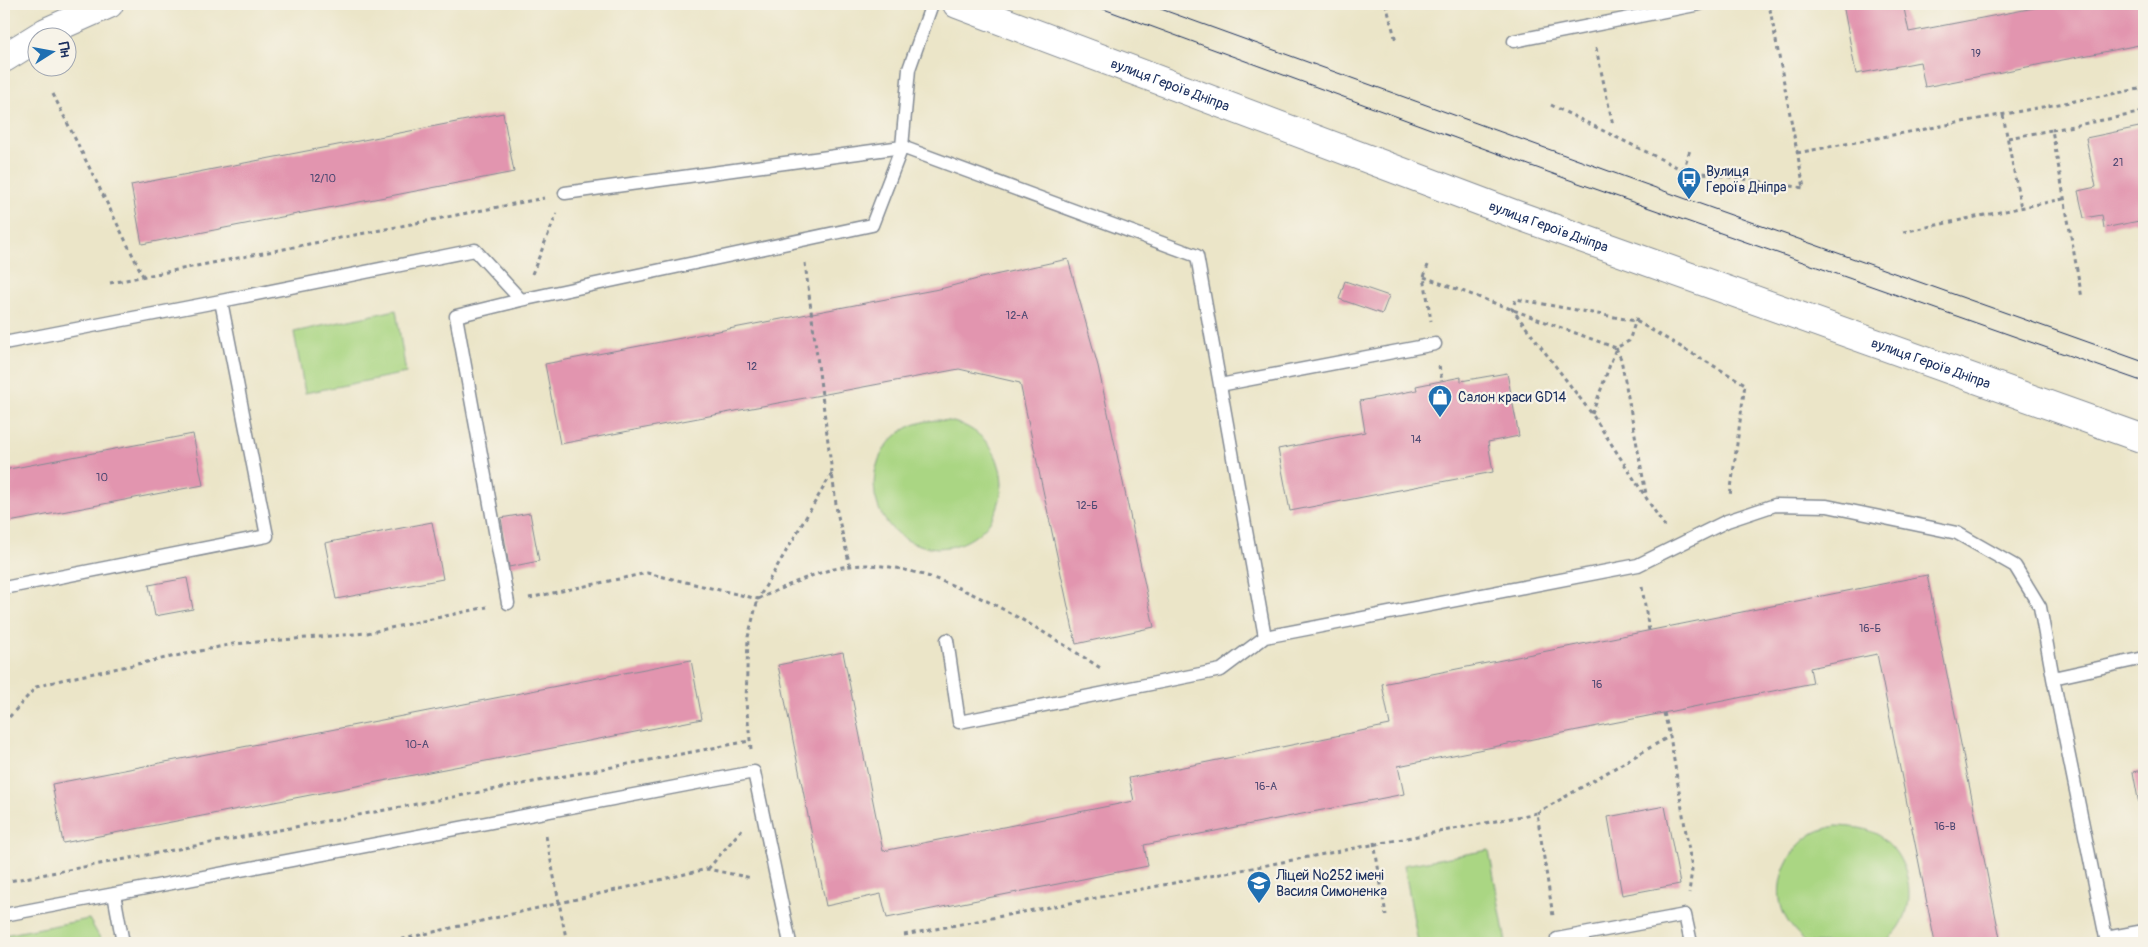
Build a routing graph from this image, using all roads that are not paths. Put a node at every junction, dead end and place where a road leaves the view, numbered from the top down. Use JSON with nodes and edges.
{"nodes":[{"id":1,"x":109,"y":4,"type":"edge"},
{"id":2,"x":932,"y":4,"type":"edge"},
{"id":3,"x":957,"y":4,"type":"edge"},
{"id":4,"x":1700,"y":4,"type":"edge"},
{"id":5,"x":1514,"y":41,"type":"dead end"},
{"id":6,"x":4,"y":58,"type":"edge"},
{"id":7,"x":902,"y":147,"type":"junction"},
{"id":8,"x":565,"y":194,"type":"road end"},
{"id":9,"x":521,"y":300,"type":"junction"},
{"id":10,"x":221,"y":301,"type":"junction"},
{"id":11,"x":4,"y":343,"type":"edge"},
{"id":12,"x":1435,"y":344,"type":"dead end"},
{"id":13,"x":1220,"y":385,"type":"junction"},
{"id":14,"x":2144,"y":439,"type":"edge"},
{"id":15,"x":4,"y":588,"type":"edge"},
{"id":16,"x":508,"y":603,"type":"road end"},
{"id":17,"x":1265,"y":637,"type":"junction"},
{"id":18,"x":947,"y":640,"type":"dead end"},
{"id":19,"x":2144,"y":658,"type":"edge"},
{"id":20,"x":2053,"y":678,"type":"junction"},
{"id":21,"x":114,"y":894,"type":"junction"},
{"id":22,"x":4,"y":915,"type":"edge"},
{"id":23,"x":2144,"y":931,"type":"edge"},
{"id":24,"x":1558,"y":941,"type":"edge"},
{"id":25,"x":2103,"y":941,"type":"edge"},
{"id":26,"x":123,"y":943,"type":"edge"},
{"id":27,"x":790,"y":943,"type":"edge"},
{"id":28,"x":1691,"y":943,"type":"edge"}],
"edges":[{"from":1,"to":6,"type":"main road"},
{"from":2,"to":7,"type":"lane"},
{"from":3,"to":14,"type":"main road","name":"вулиця Героїв Дніпра"},
{"from":4,"to":5,"type":"lane"},
{"from":7,"to":8,"type":"lane"},
{"from":7,"to":9,"type":"lane"},
{"from":7,"to":13,"type":"lane"},
{"from":9,"to":10,"type":"lane"},
{"from":9,"to":16,"type":"lane"},
{"from":10,"to":11,"type":"lane"},
{"from":10,"to":15,"type":"lane"},
{"from":12,"to":13,"type":"lane"},
{"from":13,"to":17,"type":"lane"},
{"from":17,"to":18,"type":"lane"},
{"from":17,"to":20,"type":"lane"},
{"from":19,"to":20,"type":"lane"},
{"from":20,"to":25,"type":"lane"},
{"from":21,"to":22,"type":"lane"},
{"from":21,"to":26,"type":"lane"},
{"from":21,"to":27,"type":"lane"},
{"from":23,"to":25,"type":"lane"},
{"from":24,"to":28,"type":"lane"}]}
